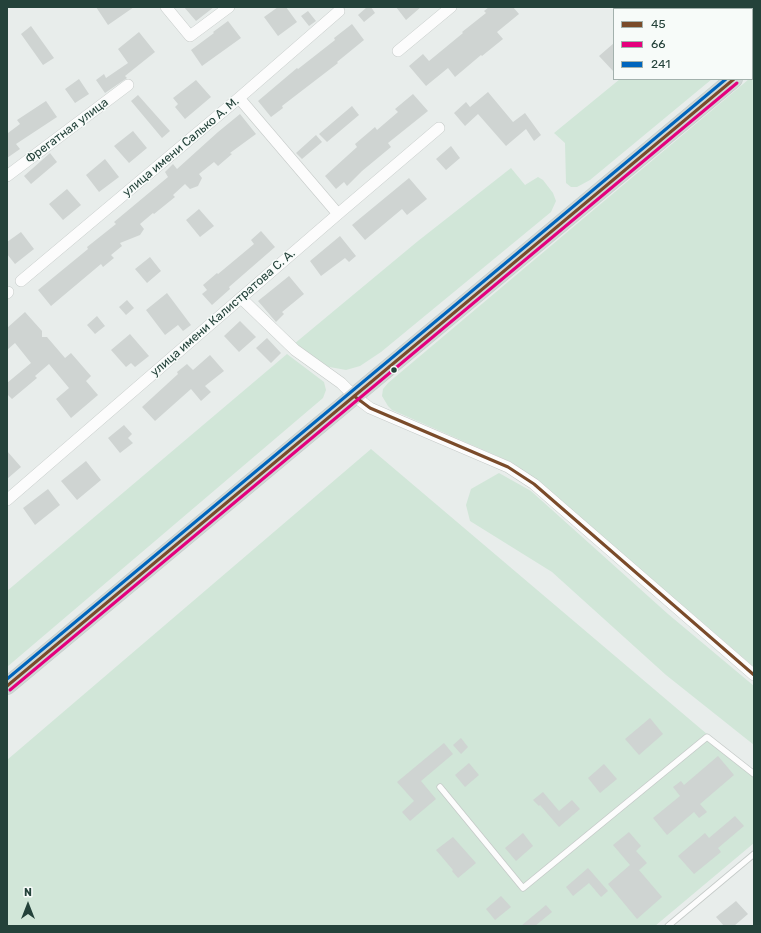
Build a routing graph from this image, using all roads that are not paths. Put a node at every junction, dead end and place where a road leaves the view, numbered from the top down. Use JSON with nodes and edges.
{"nodes":[{"id":1,"x":166,"y":7,"type":"edge"},
{"id":2,"x":229,"y":7,"type":"edge"},
{"id":3,"x":451,"y":7,"type":"edge"},
{"id":4,"x":339,"y":11,"type":"dead end"},
{"id":5,"x":398,"y":51,"type":"dead end"},
{"id":6,"x":733,"y":80,"type":"edge"},
{"id":7,"x":128,"y":85,"type":"dead end"},
{"id":8,"x":239,"y":98,"type":"junction"},
{"id":9,"x":439,"y":128,"type":"dead end"},
{"id":10,"x":7,"y":176,"type":"edge"},
{"id":11,"x":338,"y":214,"type":"junction"},
{"id":12,"x":21,"y":281,"type":"dead end"},
{"id":13,"x":241,"y":298,"type":"junction"},
{"id":14,"x":354,"y":396,"type":"junction"},
{"id":15,"x":7,"y":500,"type":"edge"},
{"id":16,"x":754,"y":675,"type":"edge"},
{"id":17,"x":7,"y":686,"type":"edge"},
{"id":18,"x":754,"y":774,"type":"edge"},
{"id":19,"x":440,"y":787,"type":"dead end"},
{"id":20,"x":754,"y":854,"type":"edge"},
{"id":21,"x":668,"y":926,"type":"edge"}],
"edges":[{"from":1,"to":2,"type":"street"},
{"from":3,"to":5,"type":"street"},
{"from":4,"to":8,"type":"street","name":"улица имени Салько А. М."},
{"from":6,"to":14,"type":"main road"},
{"from":7,"to":10,"type":"street","name":"Фрегатная улица"},
{"from":8,"to":11,"type":"street"},
{"from":8,"to":12,"type":"street","name":"улица имени Салько А. М."},
{"from":9,"to":11,"type":"street","name":"улица имени Калистратова С. А."},
{"from":11,"to":13,"type":"street","name":"улица имени Калистратова С. А."},
{"from":13,"to":14,"type":"street"},
{"from":13,"to":15,"type":"street","name":"улица имени Калистратова С. А."},
{"from":14,"to":16,"type":"street"},
{"from":14,"to":17,"type":"main road"},
{"from":18,"to":19,"type":"lane"},
{"from":20,"to":21,"type":"lane"}]}
